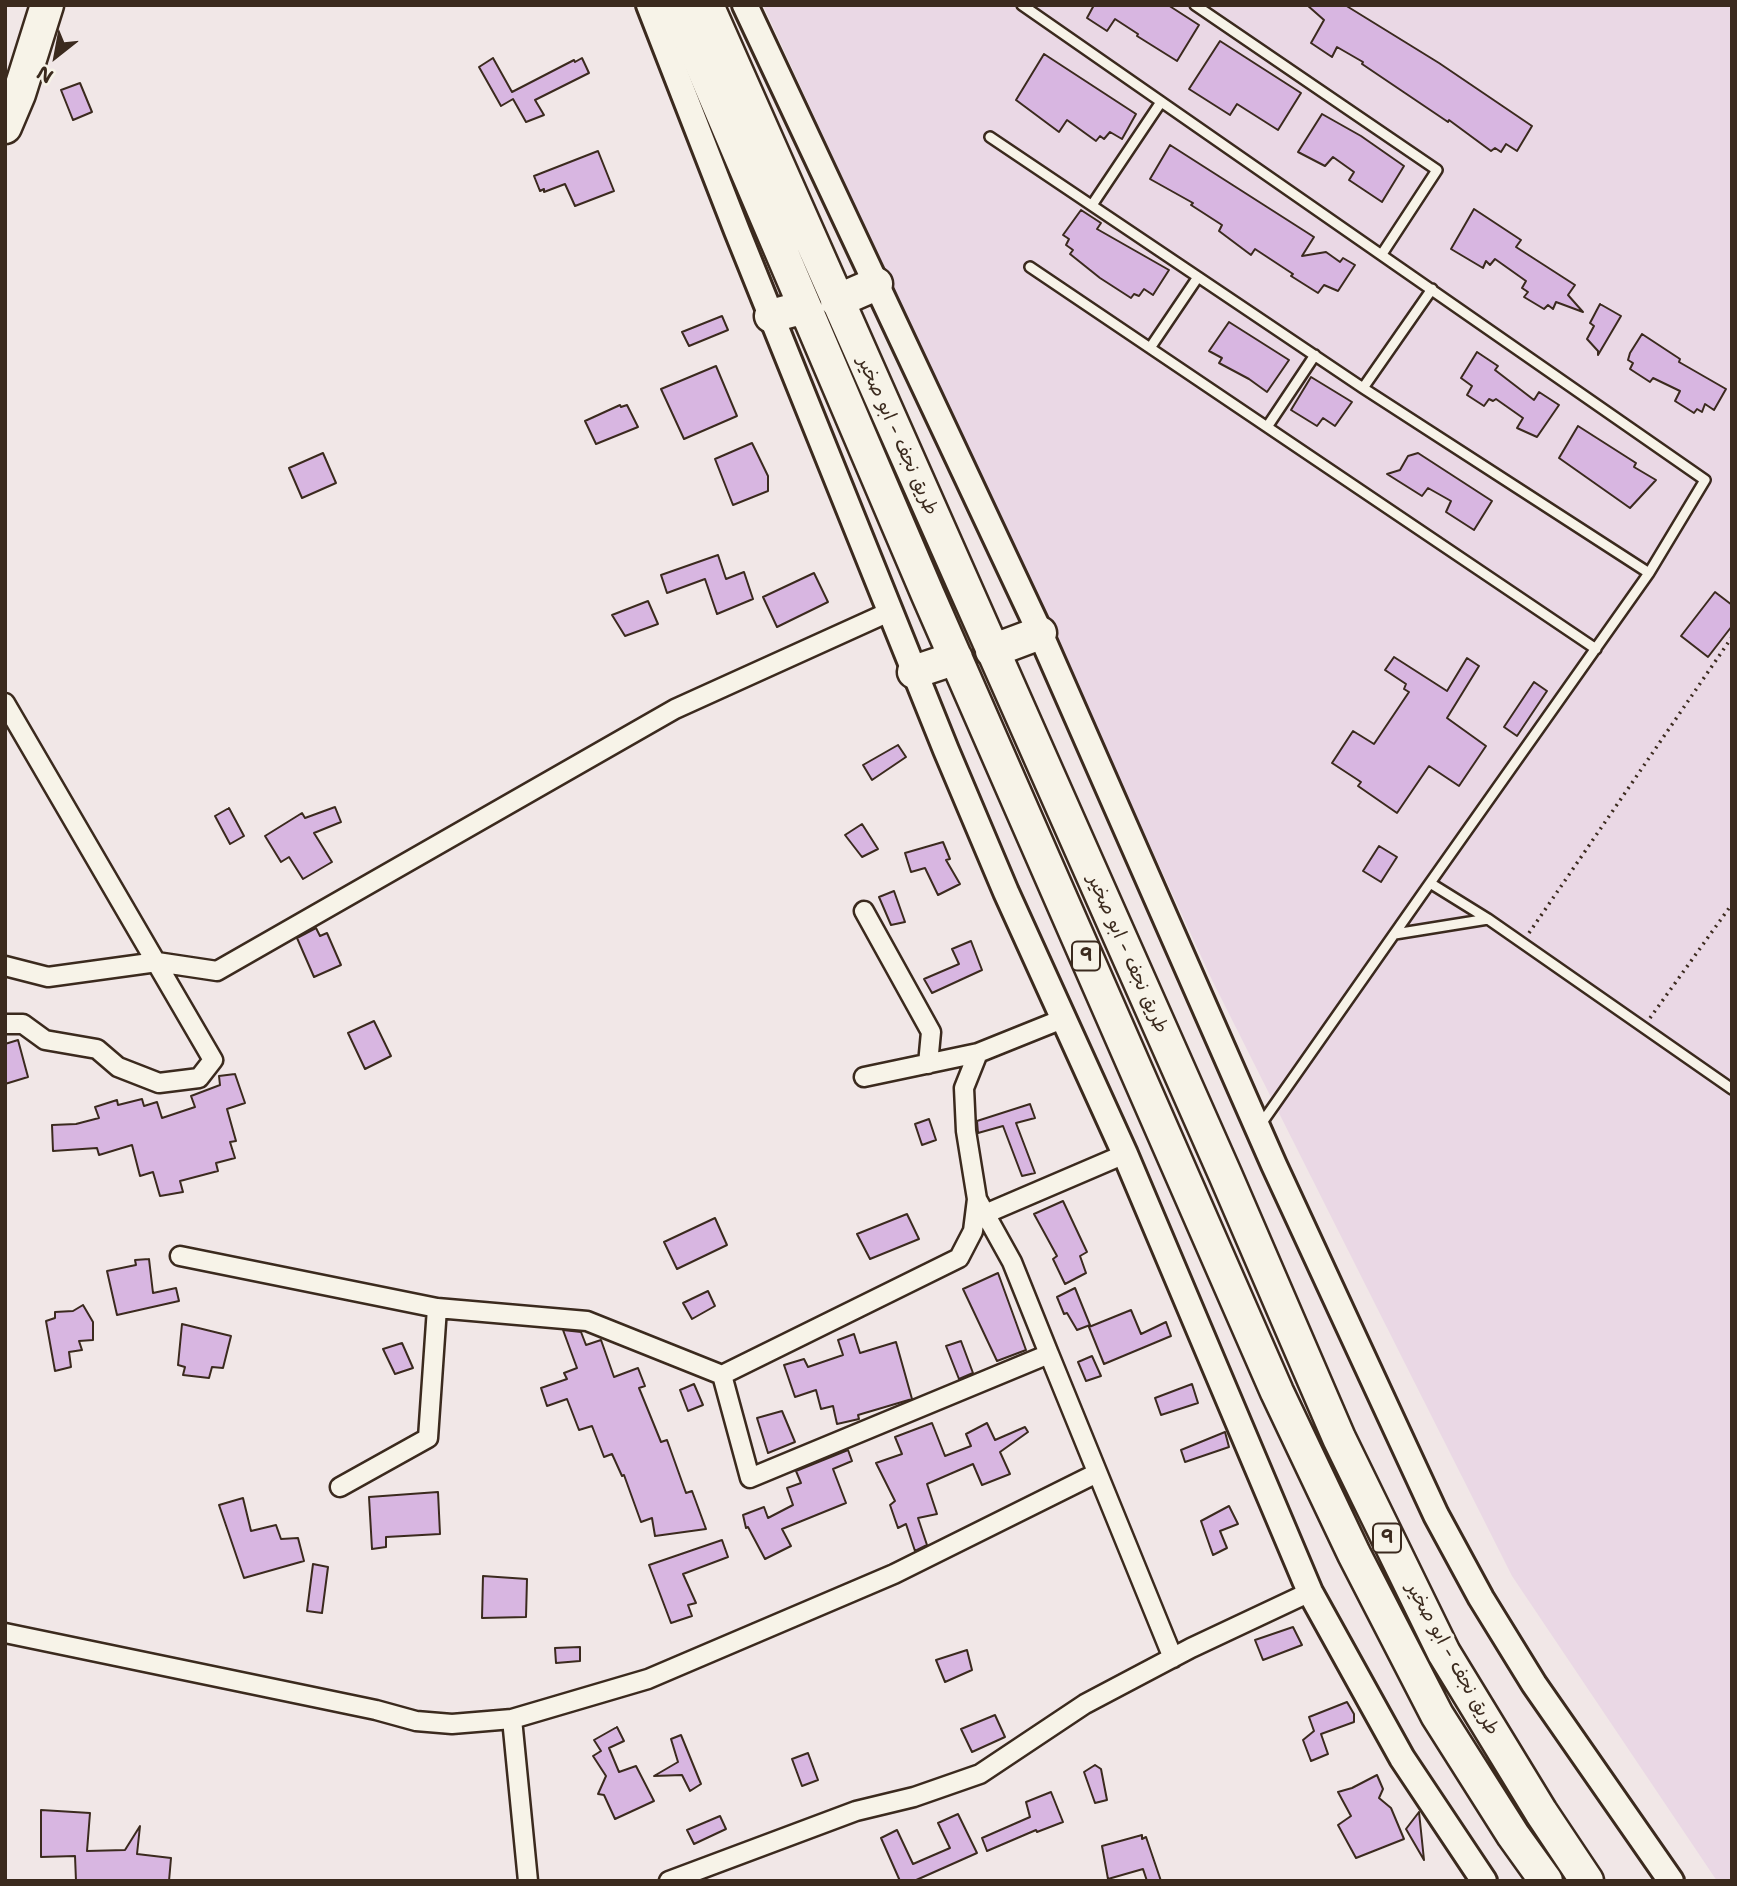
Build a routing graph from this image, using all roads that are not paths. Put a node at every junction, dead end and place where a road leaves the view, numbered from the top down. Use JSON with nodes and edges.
{"nodes":[{"id":1,"x":47,"y":5,"type":"edge"},
{"id":2,"x":649,"y":5,"type":"edge"},
{"id":3,"x":676,"y":5,"type":"edge"},
{"id":4,"x":745,"y":5,"type":"edge"},
{"id":5,"x":1022,"y":5,"type":"edge"},
{"id":6,"x":1195,"y":5,"type":"edge"},
{"id":7,"x":707,"y":6,"type":"edge"},
{"id":8,"x":1161,"y":102,"type":"junction"},
{"id":9,"x":5,"y":127,"type":"edge"},
{"id":10,"x":990,"y":137,"type":"dead end"},
{"id":11,"x":1092,"y":205,"type":"junction"},
{"id":12,"x":1382,"y":254,"type":"junction"},
{"id":13,"x":1030,"y":267,"type":"dead end"},
{"id":14,"x":1198,"y":277,"type":"junction"},
{"id":15,"x":876,"y":284,"type":"junction"},
{"id":16,"x":1432,"y":289,"type":"junction"},
{"id":17,"x":837,"y":301,"type":"junction"},
{"id":18,"x":805,"y":307,"type":"junction"},
{"id":19,"x":771,"y":316,"type":"junction"},
{"id":20,"x":1150,"y":348,"type":"junction"},
{"id":21,"x":1315,"y":355,"type":"junction"},
{"id":22,"x":1363,"y":388,"type":"junction"},
{"id":23,"x":1267,"y":427,"type":"junction"},
{"id":24,"x":1649,"y":573,"type":"junction"},
{"id":25,"x":889,"y":612,"type":"junction"},
{"id":26,"x":1040,"y":633,"type":"junction"},
{"id":27,"x":1596,"y":649,"type":"junction"},
{"id":28,"x":992,"y":651,"type":"junction"},
{"id":29,"x":956,"y":658,"type":"junction"},
{"id":30,"x":914,"y":672,"type":"junction"},
{"id":31,"x":5,"y":703,"type":"edge"},
{"id":32,"x":1430,"y":883,"type":"junction"},
{"id":33,"x":864,"y":911,"type":"dead end"},
{"id":34,"x":1488,"y":919,"type":"junction"},
{"id":35,"x":1395,"y":934,"type":"junction"},
{"id":36,"x":157,"y":962,"type":"junction"},
{"id":37,"x":5,"y":966,"type":"edge"},
{"id":38,"x":1065,"y":1018,"type":"junction"},
{"id":39,"x":5,"y":1024,"type":"edge"},
{"id":40,"x":978,"y":1054,"type":"junction"},
{"id":41,"x":928,"y":1064,"type":"junction"},
{"id":42,"x":864,"y":1077,"type":"dead end"},
{"id":43,"x":1732,"y":1089,"type":"edge"},
{"id":44,"x":1258,"y":1129,"type":"junction"},
{"id":45,"x":1125,"y":1154,"type":"junction"},
{"id":46,"x":981,"y":1207,"type":"junction"},
{"id":47,"x":180,"y":1256,"type":"dead end"},
{"id":48,"x":437,"y":1308,"type":"junction"},
{"id":49,"x":1049,"y":1354,"type":"junction"},
{"id":50,"x":722,"y":1375,"type":"junction"},
{"id":51,"x":1097,"y":1473,"type":"junction"},
{"id":52,"x":341,"y":1488,"type":"dead end"},
{"id":53,"x":1390,"y":1543,"type":"junction"},
{"id":54,"x":1354,"y":1553,"type":"junction"},
{"id":55,"x":1412,"y":1590,"type":"junction"},
{"id":56,"x":1310,"y":1592,"type":"junction"},
{"id":57,"x":1378,"y":1601,"type":"junction"},
{"id":58,"x":5,"y":1633,"type":"edge"},
{"id":59,"x":1174,"y":1658,"type":"junction"},
{"id":60,"x":512,"y":1720,"type":"junction"},
{"id":61,"x":528,"y":1881,"type":"edge"},
{"id":62,"x":669,"y":1881,"type":"edge"},
{"id":63,"x":1484,"y":1881,"type":"edge"},
{"id":64,"x":1546,"y":1881,"type":"edge"},
{"id":65,"x":1587,"y":1881,"type":"edge"},
{"id":66,"x":1671,"y":1881,"type":"edge"}],
"edges":[{"from":1,"to":9,"type":"highway"},
{"from":2,"to":19,"type":"main road"},
{"from":3,"to":18,"type":"highway","name":"طريق نجف - ابو صخير","number":"9"},
{"from":4,"to":15,"type":"main road"},
{"from":5,"to":8,"type":"lane"},
{"from":6,"to":12,"type":"lane"},
{"from":7,"to":17,"type":"highway","name":"طريق نجف - ابو صخير","number":"9"},
{"from":8,"to":11,"type":"lane"},
{"from":8,"to":12,"type":"lane"},
{"from":10,"to":11,"type":"lane"},
{"from":11,"to":14,"type":"lane"},
{"from":12,"to":16,"type":"lane"},
{"from":13,"to":20,"type":"lane"},
{"from":14,"to":20,"type":"lane"},
{"from":14,"to":21,"type":"lane"},
{"from":15,"to":17,"type":"highway"},
{"from":15,"to":26,"type":"main road"},
{"from":16,"to":22,"type":"lane"},
{"from":16,"to":24,"type":"lane"},
{"from":17,"to":28,"type":"highway","name":"طريق نجف - ابو صخير","number":"9"},
{"from":18,"to":19,"type":"highway"},
{"from":18,"to":29,"type":"highway","name":"طريق نجف - ابو صخير","number":"9"},
{"from":19,"to":25,"type":"main road"},
{"from":20,"to":23,"type":"lane"},
{"from":21,"to":22,"type":"lane"},
{"from":21,"to":23,"type":"lane"},
{"from":22,"to":24,"type":"lane"},
{"from":23,"to":27,"type":"lane"},
{"from":24,"to":27,"type":"lane"},
{"from":25,"to":30,"type":"main road"},
{"from":25,"to":36,"type":"street"},
{"from":26,"to":28,"type":"highway"},
{"from":26,"to":44,"type":"main road"},
{"from":27,"to":32,"type":"lane"},
{"from":28,"to":53,"type":"highway","name":"طريق نجف - ابو صخير","number":"9"},
{"from":29,"to":30,"type":"highway"},
{"from":29,"to":54,"type":"highway","name":"طريق نجف - ابو صخير","number":"9"},
{"from":30,"to":38,"type":"main road"},
{"from":31,"to":36,"type":"street"},
{"from":32,"to":34,"type":"lane"},
{"from":32,"to":35,"type":"lane"},
{"from":33,"to":41,"type":"street"},
{"from":34,"to":35,"type":"lane"},
{"from":34,"to":43,"type":"lane"},
{"from":35,"to":44,"type":"lane"},
{"from":36,"to":37,"type":"street"},
{"from":36,"to":39,"type":"street"},
{"from":38,"to":40,"type":"street"},
{"from":38,"to":45,"type":"main road"},
{"from":40,"to":41,"type":"street"},
{"from":40,"to":46,"type":"street"},
{"from":41,"to":42,"type":"street"},
{"from":44,"to":66,"type":"main road"},
{"from":45,"to":46,"type":"street"},
{"from":45,"to":56,"type":"main road"},
{"from":46,"to":49,"type":"street"},
{"from":46,"to":50,"type":"street"},
{"from":47,"to":48,"type":"street"},
{"from":48,"to":50,"type":"street"},
{"from":48,"to":52,"type":"street"},
{"from":49,"to":50,"type":"street"},
{"from":49,"to":51,"type":"street"},
{"from":51,"to":59,"type":"street"},
{"from":51,"to":60,"type":"street"},
{"from":53,"to":54,"type":"highway"},
{"from":53,"to":55,"type":"highway","name":"طريق نجف - ابو صخير","number":"9"},
{"from":54,"to":57,"type":"highway","name":"طريق نجف - ابو صخير","number":"9"},
{"from":55,"to":57,"type":"highway"},
{"from":55,"to":65,"type":"highway","name":"طريق نجف - ابو صخير","number":"9"},
{"from":56,"to":59,"type":"street"},
{"from":56,"to":63,"type":"main road"},
{"from":57,"to":64,"type":"highway","name":"طريق نجف - ابو صخير","number":"9"},
{"from":58,"to":60,"type":"street"},
{"from":59,"to":62,"type":"street"},
{"from":60,"to":61,"type":"street"}]}
